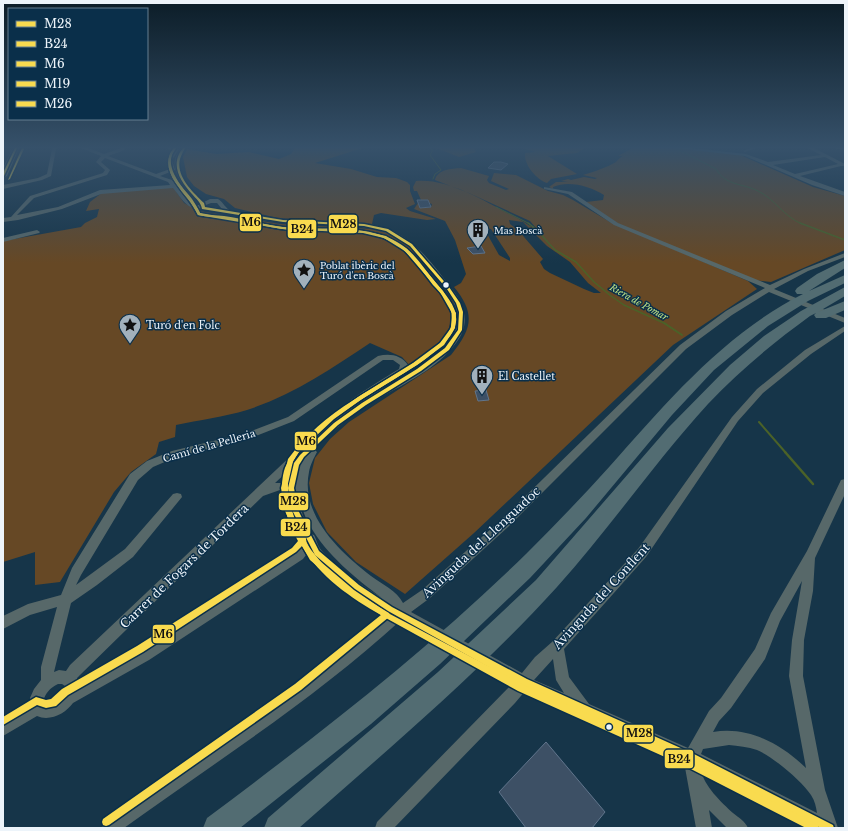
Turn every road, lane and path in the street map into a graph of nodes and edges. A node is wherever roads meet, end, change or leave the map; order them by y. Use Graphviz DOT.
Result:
graph roads {
  1 [pos="13,185"];
  2 [pos="71,185"];
  3 [pos="186,185"];
  4 [pos="817,185"];
  5 [pos="175,186"];
  6 [pos="3,187"];
  7 [pos="546,188"];
  8 [pos="845,194"];
  9 [pos="197,198"];
  10 [pos="210,201"];
  11 [pos="202,205"];
  12 [pos="223,208"];
  13 [pos="18,218"];
  14 [pos="3,220"];
  15 [pos="37,232"];
  16 [pos="3,240"];
  17 [pos="845,255"];
  18 [pos="845,263"];
  19 [pos="845,279"];
  20 [pos="774,289"];
  21 [pos="845,291"];
  22 [pos="843,316"];
  23 [pos="771,319"];
  24 [pos="787,325"];
  25 [pos="845,328"];
  26 [pos="324,434"];
  27 [pos="845,483"];
  28 [pos="292,488"];
  29 [pos="177,497"];
  30 [pos="254,498"];
  31 [pos="302,499"];
  32 [pos="310,518"];
  33 [pos="307,547"];
  34 [pos="811,555"];
  35 [pos="66,599"];
  36 [pos="400,613"];
  37 [pos="3,623"];
  38 [pos="556,647"];
  39 [pos="69,679"];
  40 [pos="524,682"];
  41 [pos="47,683"];
  42 [pos="68,698"];
  43 [pos="38,708"];
  44 [pos="585,710"];
  45 [pos="3,729"];
  46 [pos="699,743"];
  47 [pos="691,757"];
  48 [pos="694,777"];
  49 [pos="818,792"];
  50 [pos="110,828"];
  51 [pos="217,828"];
  52 [pos="278,828"];
  53 [pos="383,828"];
  54 [pos="704,828"];
  55 [pos="740,828"];
  56 [pos="829,828"];
  1 -- 6 [label="street"];
  2 -- 13 [label="street"];
  3 -- 9 [label="street"];
  4 -- 8 [label="street"];
  5 -- 11 [label="street"];
  5 -- 13 [label="street"];
  7 -- 20 [label="street"];
  9 -- 10 [label="street"];
  9 -- 11 [label="street"];
  10 -- 11 [label="street"];
  10 -- 12 [label="street"];
  11 -- 12 [label="street"];
  12 -- 26 [label="street"];
  13 -- 14 [label="street"];
  15 -- 16 [label="street"];
  17 -- 20 [label="street, Avinguda del Llenguadoc"];
  18 -- 23 [label="highway"];
  19 -- 23 [label="highway"];
  20 -- 22 [label="street"];
  20 -- 36 [label="street, Avinguda del Llenguadoc"];
  21 -- 24 [label="highway"];
  22 -- 24 [label="highway"];
  23 -- 51 [label="highway"];
  24 -- 52 [label="highway"];
  25 -- 38 [label="street, Avinguda del Conflent"];
  26 -- 28 [label="street"];
  26 -- 30 [label="street, Carrer de Fogars de Tordera"];
  26 -- 31 [label="street"];
  26 -- 35 [label="street, Camí de la Pelleria"];
  27 -- 34 [label="street"];
  28 -- 30 [label="street"];
  28 -- 31 [label="street"];
  28 -- 33 [label="street"];
  29 -- 35 [label="street"];
  30 -- 39 [label="street, Carrer de Fogars de Tordera"];
  31 -- 32 [label="street"];
  32 -- 33 [label="street"];
  32 -- 36 [label="street"];
  33 -- 36 [label="street"];
  33 -- 42 [label="street"];
  34 -- 46 [label="street"];
  34 -- 49 [label="street"];
  35 -- 37 [label="street"];
  35 -- 41 [label="street, Camí de la Pelleria"];
  36 -- 40 [label="street"];
  36 -- 50 [label="street, Avinguda del Llenguadoc"];
  38 -- 40 [label="street, Avinguda del Conflent"];
  38 -- 44 [label="street"];
  39 -- 41 [label="street"];
  39 -- 42 [label="street"];
  40 -- 44 [label="street"];
  40 -- 53 [label="street, Avinguda del Conflent"];
  41 -- 43 [label="street"];
  42 -- 43 [label="street"];
  43 -- 45 [label="street"];
  44 -- 47 [label="street"];
  46 -- 47 [label="street"];
  46 -- 49 [label="street"];
  47 -- 48 [label="street"];
  47 -- 56 [label="street"];
  48 -- 54 [label="street"];
  48 -- 55 [label="street"];
  49 -- 56 [label="street"];
}
